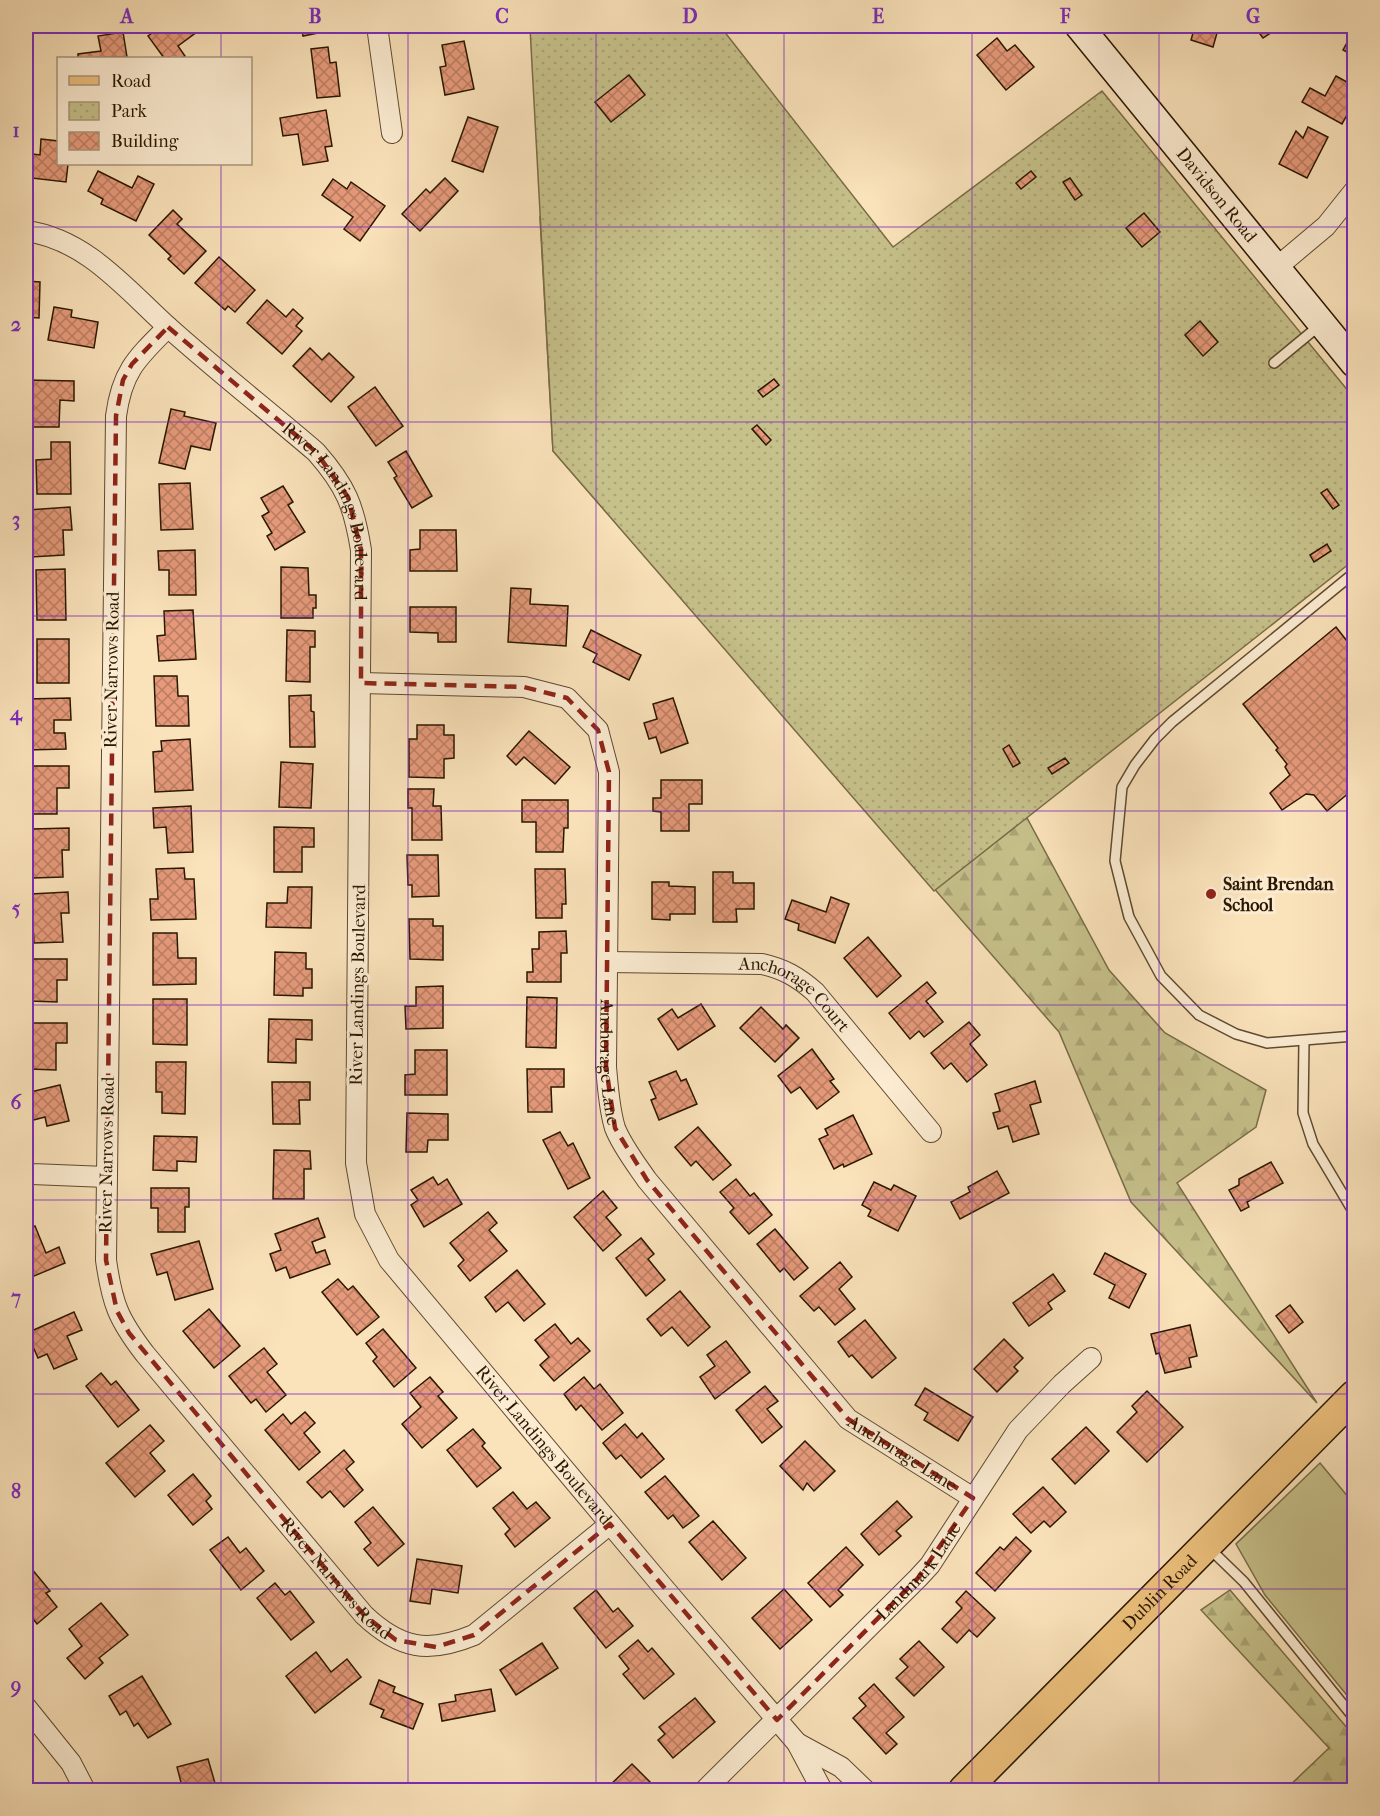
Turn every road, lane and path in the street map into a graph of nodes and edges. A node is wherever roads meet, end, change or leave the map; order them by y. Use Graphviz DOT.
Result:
graph roads {
  1 [pos="377,26"];
  2 [pos="1079,26"];
  3 [pos="392,133"];
  4 [pos="1354,191"];
  5 [pos="26,231"];
  6 [pos="1276,268"];
  7 [pos="1322,324"];
  8 [pos="168,327"];
  9 [pos="1274,363"];
  10 [pos="1354,363"];
  11 [pos="1354,573"];
  12 [pos="361,684"];
  13 [pos="607,962"];
  14 [pos="1354,1036"];
  15 [pos="1304,1041"];
  16 [pos="931,1132"];
  17 [pos="26,1172"];
  18 [pos="106,1177"];
  19 [pos="1354,1213"];
  20 [pos="1091,1358"];
  21 [pos="1354,1396"];
  22 [pos="973,1498"];
  23 [pos="610,1524"];
  24 [pos="1207,1547"];
  25 [pos="26,1707"];
  26 [pos="1354,1718"];
  27 [pos="777,1720"];
  28 [pos="797,1743"];
  29 [pos="86,1791"];
  30 [pos="705,1791"];
  31 [pos="822,1791"];
  32 [pos="865,1791"];
  33 [pos="964,1791"];
  1 -- 3 [label="street"];
  2 -- 6 [label="main road, Davidson Road"];
  4 -- 6 [label="street"];
  5 -- 8 [label="street, River Landings Boulevard"];
  6 -- 7 [label="main road, Davidson Road"];
  7 -- 9 [label="lane"];
  7 -- 10 [label="main road, Davidson Road"];
  8 -- 12 [label="street, River Landings Boulevard"];
  8 -- 18 [label="street, River Narrows Road"];
  11 -- 15 [label="lane"];
  12 -- 13 [label="street, Anchorage Lane"];
  12 -- 23 [label="street, River Landings Boulevard"];
  13 -- 16 [label="street, Anchorage Court"];
  13 -- 22 [label="street, Anchorage Lane"];
  14 -- 15 [label="lane"];
  15 -- 19 [label="lane"];
  17 -- 18 [label="street"];
  18 -- 23 [label="street, River Narrows Road"];
  20 -- 22 [label="street, Landmark Lane"];
  21 -- 24 [label="main road, Dublin Road"];
  22 -- 27 [label="street, Landmark Lane"];
  23 -- 27 [label="street, River Landings Boulevard"];
  24 -- 26 [label="lane"];
  24 -- 33 [label="main road, Dublin Road"];
  25 -- 29 [label="street"];
  27 -- 28 [label="street, River Landings Boulevard"];
  27 -- 30 [label="street, Landmark Lane"];
  28 -- 31 [label="street, River Landings Boulevard"];
  28 -- 32 [label="street, River Landings Boulevard"];
}
